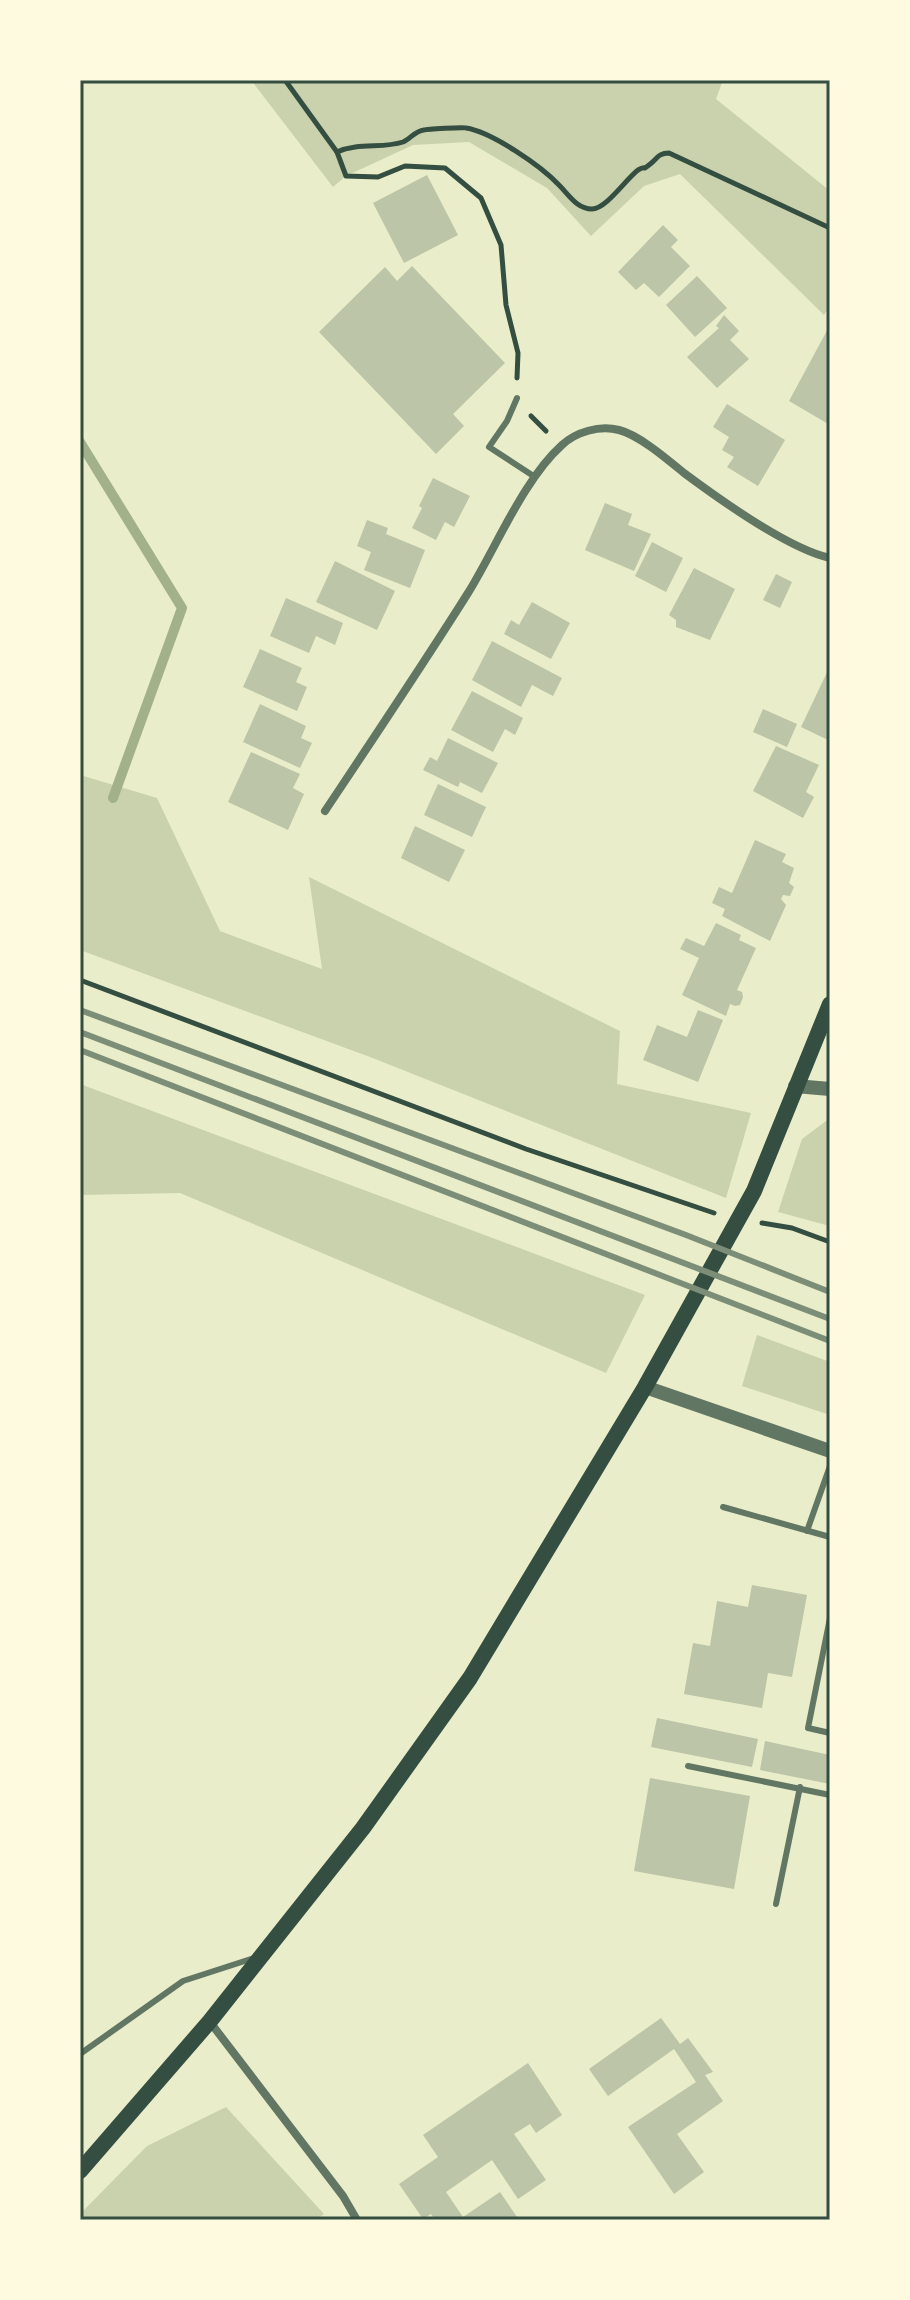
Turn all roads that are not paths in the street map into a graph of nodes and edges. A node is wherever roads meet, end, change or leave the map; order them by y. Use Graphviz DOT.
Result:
graph roads {
  1 [pos="517,398"];
  2 [pos="535,477"];
  3 [pos="830,558"];
  4 [pos="325,811"];
  5 [pos="830,1004"];
  6 [pos="795,1086"];
  7 [pos="830,1089"];
  8 [pos="645,1387"];
  9 [pos="830,1451"];
  10 [pos="830,1466"];
  11 [pos="723,1507"];
  12 [pos="807,1531"];
  13 [pos="830,1537"];
  14 [pos="830,1618"];
  15 [pos="830,1733"];
  16 [pos="688,1766"];
  17 [pos="800,1787"];
  18 [pos="830,1795"];
  19 [pos="776,1904"];
  20 [pos="259,1956"];
  21 [pos="210,2021"];
  22 [pos="80,2054"];
  23 [pos="80,2171"];
  24 [pos="357,2220"];
  1 -- 2 [label="lane"];
  2 -- 3 [label="street"];
  2 -- 4 [label="street"];
  5 -- 6 [label="main road"];
  6 -- 7 [label="street"];
  6 -- 8 [label="main road"];
  8 -- 9 [label="street"];
  8 -- 20 [label="main road"];
  10 -- 12 [label="lane"];
  11 -- 12 [label="lane"];
  12 -- 13 [label="lane"];
  14 -- 15 [label="lane"];
  16 -- 17 [label="lane"];
  17 -- 18 [label="lane"];
  17 -- 19 [label="lane"];
  20 -- 21 [label="main road"];
  20 -- 22 [label="lane"];
  21 -- 23 [label="main road"];
  21 -- 24 [label="street"];
}
